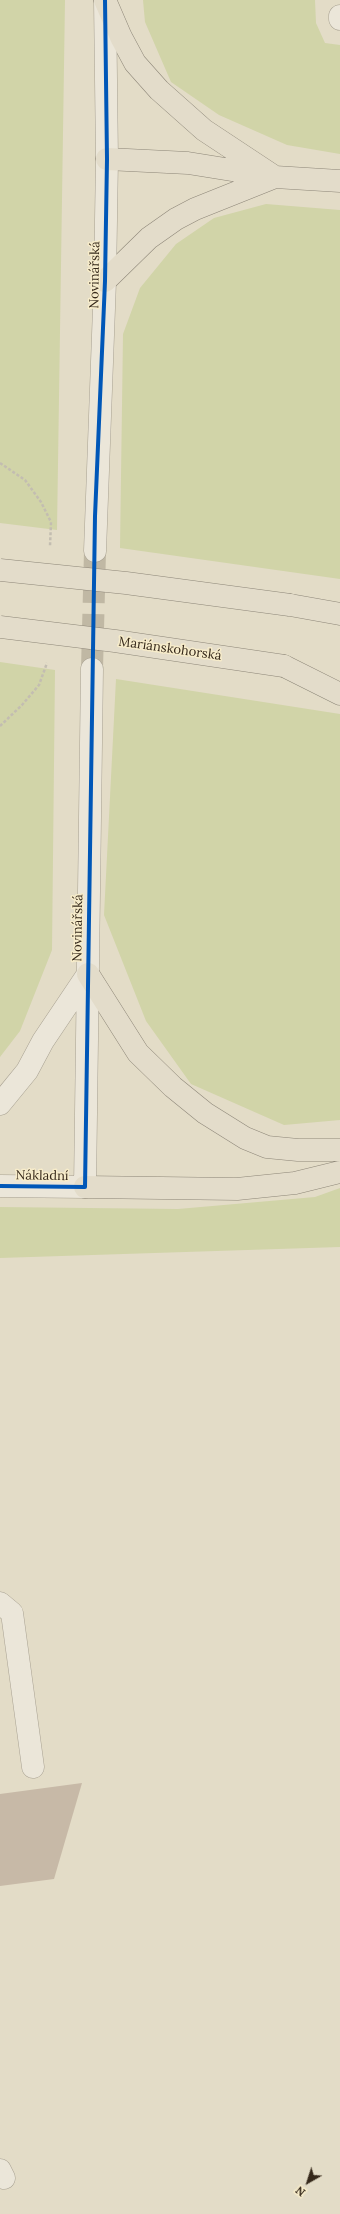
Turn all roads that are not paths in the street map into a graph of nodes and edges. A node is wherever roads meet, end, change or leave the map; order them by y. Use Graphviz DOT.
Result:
graph roads {
  1 [pos="106,0"];
  2 [pos="340,16"];
  3 [pos="340,19"];
  4 [pos="107,159"];
  5 [pos="274,177"];
  6 [pos="340,181"];
  7 [pos="105,281"];
  8 [pos="95,551"];
  9 [pos="0,570"];
  10 [pos="290,605"];
  11 [pos="340,609"];
  12 [pos="340,614"];
  13 [pos="0,627"];
  14 [pos="284,666"];
  15 [pos="92,669"];
  16 [pos="340,676"];
  17 [pos="340,694"];
  18 [pos="88,974"];
  19 [pos="0,1104"];
  20 [pos="340,1150"];
  21 [pos="340,1172"];
  22 [pos="0,1186"];
  23 [pos="85,1187"];
  24 [pos="0,1603"];
  25 [pos="34,1767"];
  1 -- 4 [label="street, Novinářská"];
  1 -- 5 [label="main road"];
  2 -- 3 [label="street"];
  4 -- 5 [label="main road"];
  4 -- 7 [label="street, Novinářská"];
  5 -- 6 [label="main road"];
  5 -- 7 [label="main road"];
  7 -- 8 [label="street, Novinářská"];
  9 -- 10 [label="main road, bridge"];
  10 -- 11 [label="main road"];
  10 -- 12 [label="main road"];
  13 -- 14 [label="main road, Mariánskohorská, bridge"];
  14 -- 16 [label="main road, Mariánskohorská"];
  14 -- 17 [label="main road"];
  15 -- 18 [label="street, Novinářská"];
  18 -- 19 [label="street"];
  18 -- 20 [label="main road"];
  18 -- 23 [label="street, Novinářská"];
  21 -- 23 [label="main road"];
  22 -- 23 [label="street, Nákladní"];
  24 -- 25 [label="street"];
}
